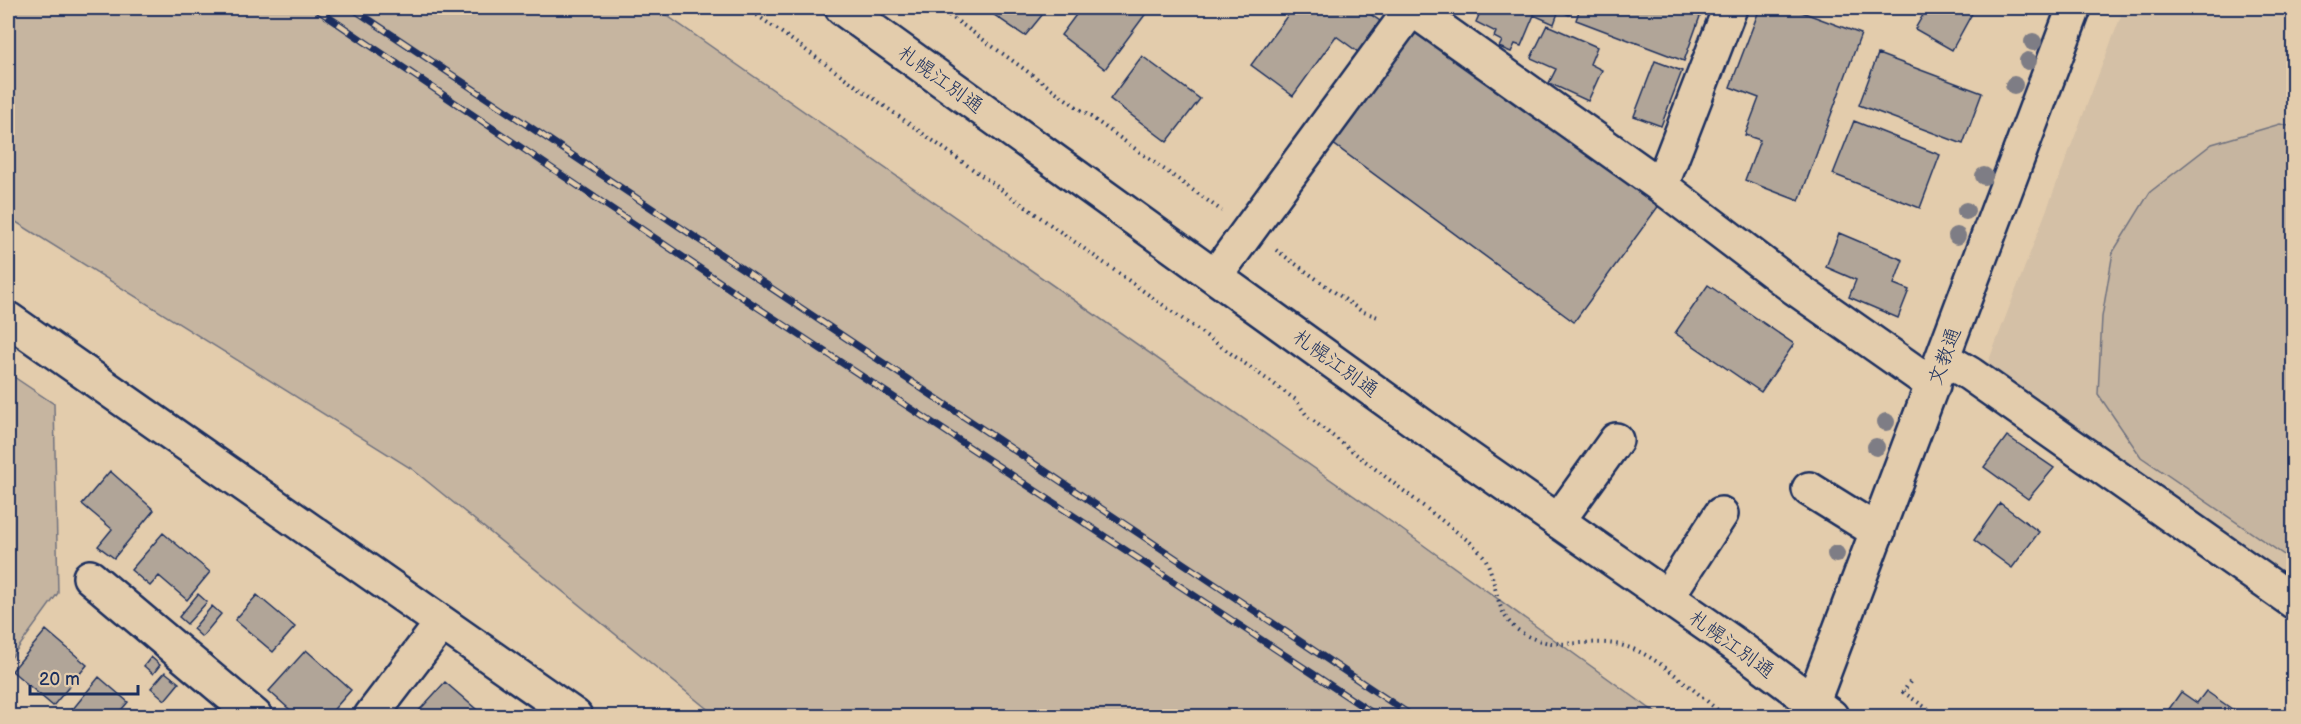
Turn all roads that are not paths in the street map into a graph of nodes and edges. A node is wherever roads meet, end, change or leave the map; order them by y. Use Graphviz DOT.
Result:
graph roads {
  1 [pos="842,8"];
  2 [pos="1412,8"];
  3 [pos="1730,8"];
  4 [pos="2074,8"];
  5 [pos="1661,186"];
  6 [pos="1216,275"];
  7 [pos="8,319"];
  8 [pos="1938,372"];
  9 [pos="1616,440"];
  10 [pos="1809,489"];
  11 [pos="1720,514"];
  12 [pos="1558,521"];
  13 [pos="1878,532"];
  14 [pos="90,577"];
  15 [pos="1666,597"];
  16 [pos="2294,602"];
  17 [pos="442,623"];
  18 [pos="1822,710"];
  19 [pos="255,717"];
  20 [pos="371,717"];
  21 [pos="575,717"];
  1 -- 6 [label="main road, 札幌江別通"];
  2 -- 5 [label="main road"];
  2 -- 6 [label="main road"];
  3 -- 5 [label="main road"];
  4 -- 8 [label="main road, 文教通"];
  5 -- 8 [label="main road"];
  6 -- 12 [label="main road, 札幌江別通"];
  7 -- 17 [label="main road"];
  8 -- 13 [label="main road, 文教通"];
  8 -- 16 [label="main road"];
  9 -- 12 [label="main road"];
  10 -- 13 [label="main road"];
  11 -- 15 [label="main road"];
  12 -- 15 [label="main road, 札幌江別通"];
  13 -- 18 [label="main road, 文教通"];
  14 -- 19 [label="main road"];
  15 -- 18 [label="main road, 札幌江別通"];
  17 -- 20 [label="main road"];
  17 -- 21 [label="main road"];
}
